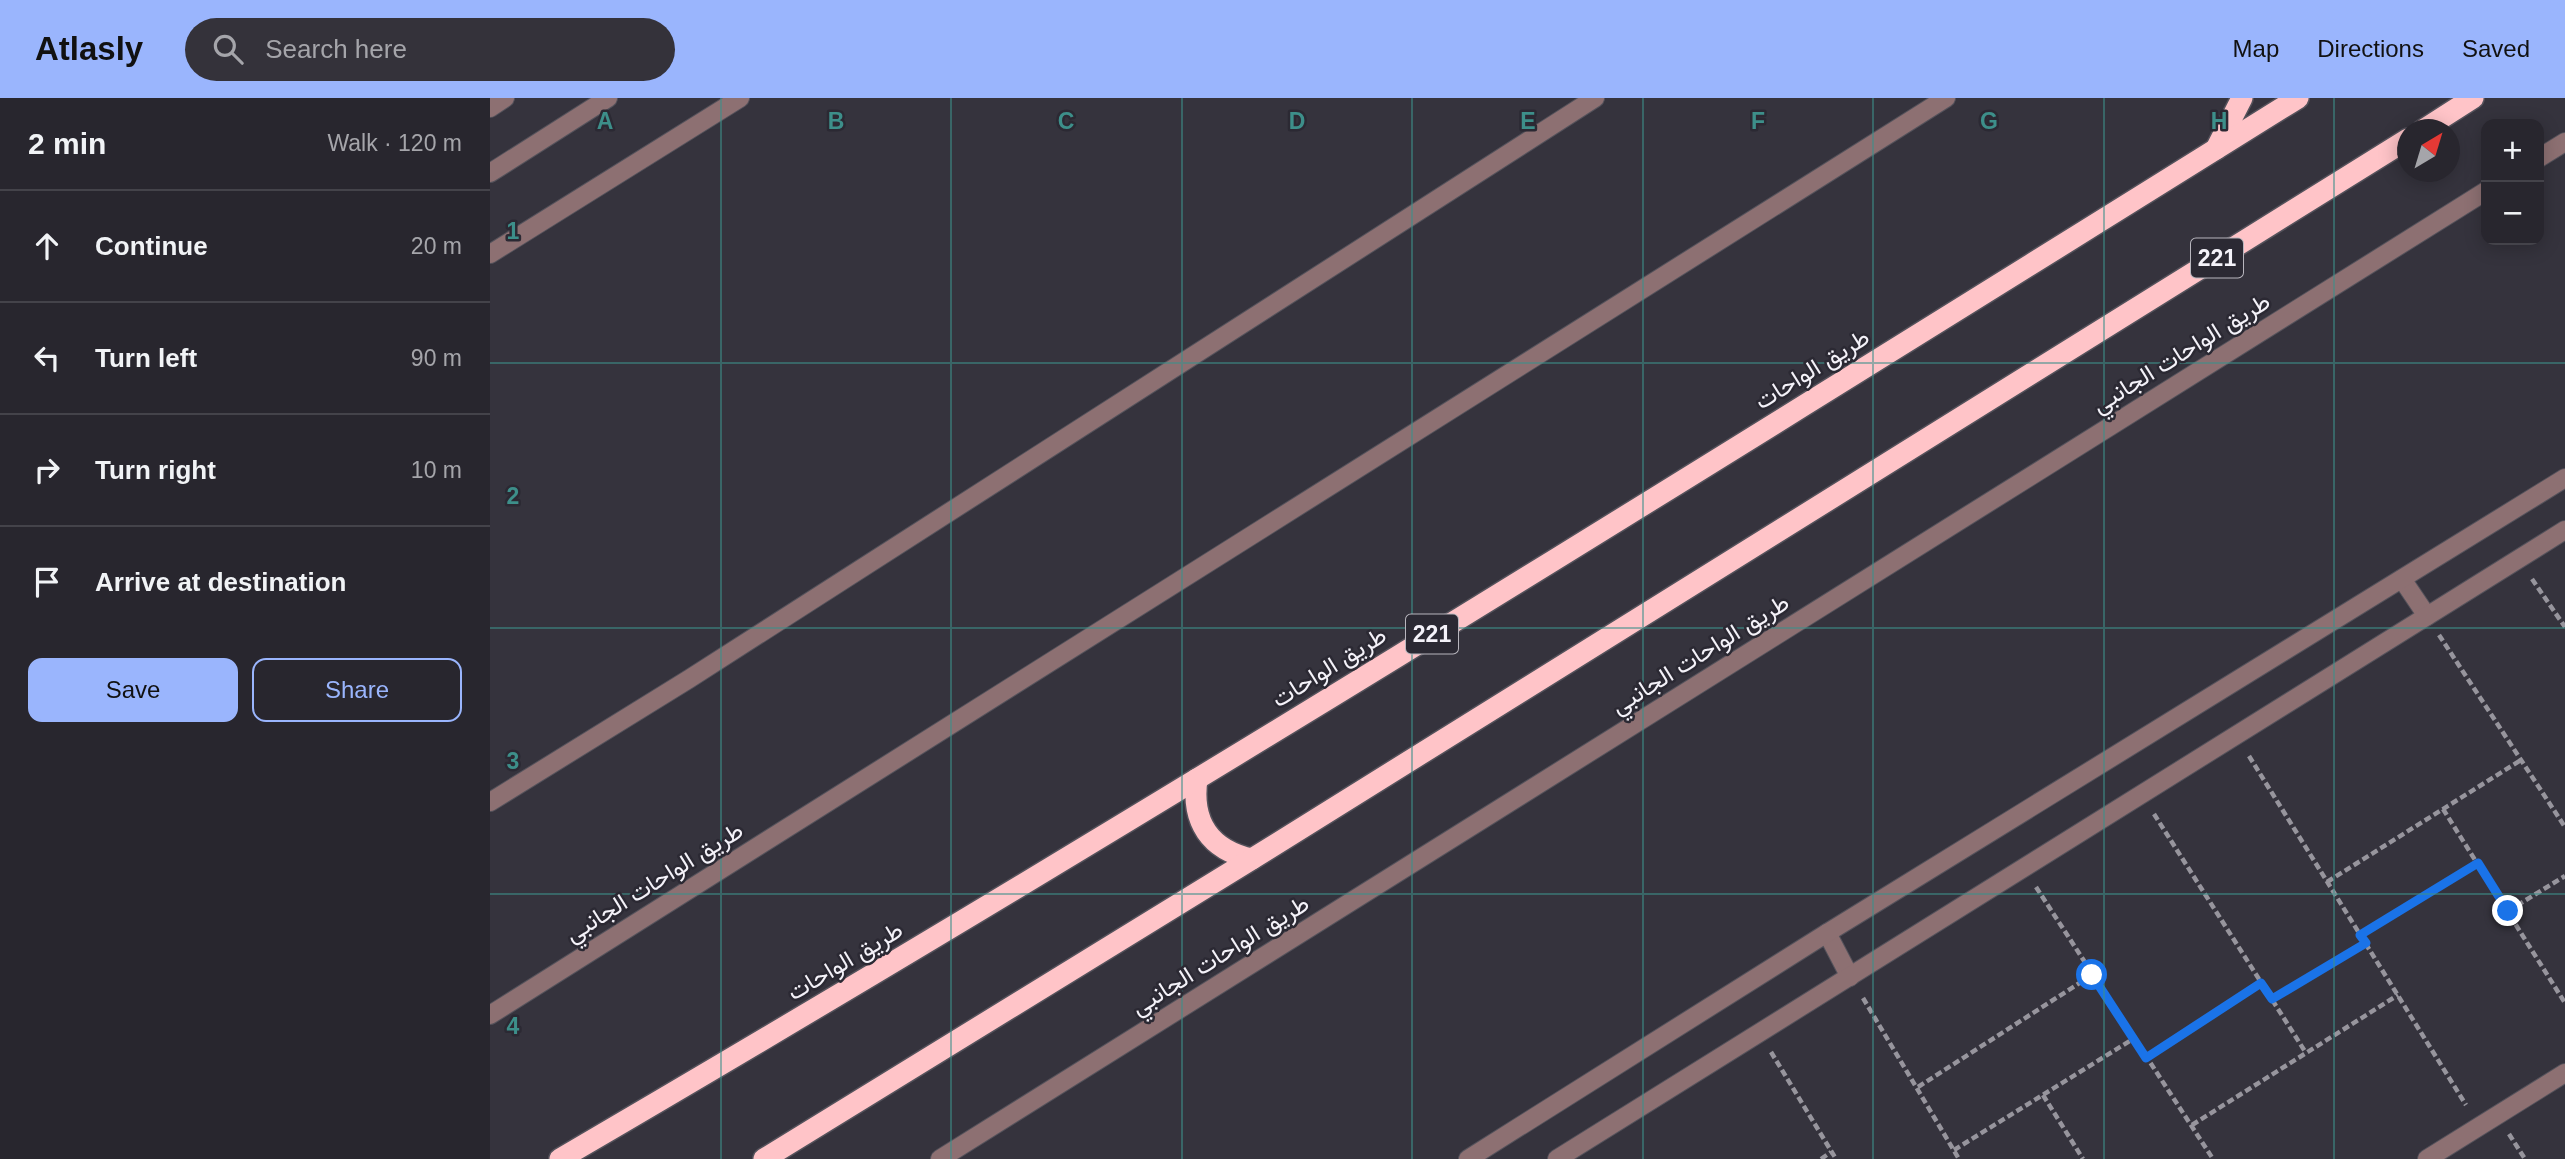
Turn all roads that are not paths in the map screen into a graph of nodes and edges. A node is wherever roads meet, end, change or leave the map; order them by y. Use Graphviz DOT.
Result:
graph roads {
  1 [pos="505,98"];
  2 [pos="608,98"];
  3 [pos="740,98"];
  4 [pos="1595,98"];
  5 [pos="1947,98"];
  6 [pos="2242,98"];
  7 [pos="2298,98"];
  8 [pos="2473,98"];
  9 [pos="490,108"];
  10 [pos="2440,119"];
  11 [pos="2565,142"];
  12 [pos="2397,145"];
  13 [pos="2216,149"];
  14 [pos="2544,155"];
  15 [pos="490,173"];
  16 [pos="2481,194"];
  17 [pos="490,254"];
  18 [pos="2565,478"];
  19 [pos="2565,530"];
  20 [pos="2402,579"];
  21 [pos="2427,616"];
  22 [pos="1197,779"];
  23 [pos="490,802"];
  24 [pos="1252,859"];
  25 [pos="1827,933"];
  26 [pos="1850,977"];
  27 [pos="490,1015"];
  28 [pos="2565,1073"];
  29 [pos="560,1159"];
  30 [pos="764,1159"];
  31 [pos="940,1159"];
  32 [pos="1468,1159"];
  33 [pos="1557,1159"];
  34 [pos="2427,1159"];
  1 -- 9 [label="street"];
  2 -- 15 [label="street"];
  3 -- 17 [label="street"];
  4 -- 23 [label="street"];
  5 -- 27 [label="street, طريق الواحات الجانبي"];
  6 -- 13 [label="highway"];
  7 -- 13 [label="highway, طريق الواحات / 221"];
  8 -- 10 [label="highway"];
  11 -- 14 [label="street"];
  12 -- 24 [label="highway, 221"];
  13 -- 22 [label="highway, طريق الواحات / 221"];
  16 -- 31 [label="street, طريق الواحات الجانبي"];
  18 -- 20 [label="street"];
  19 -- 21 [label="street"];
  20 -- 21 [label="street"];
  20 -- 25 [label="street"];
  21 -- 26 [label="street"];
  22 -- 24 [label="highway"];
  22 -- 29 [label="highway, طريق الواحات / 221"];
  24 -- 30 [label="highway, 221"];
  25 -- 26 [label="street"];
  25 -- 32 [label="street"];
  26 -- 33 [label="street"];
  28 -- 34 [label="street"];
}
